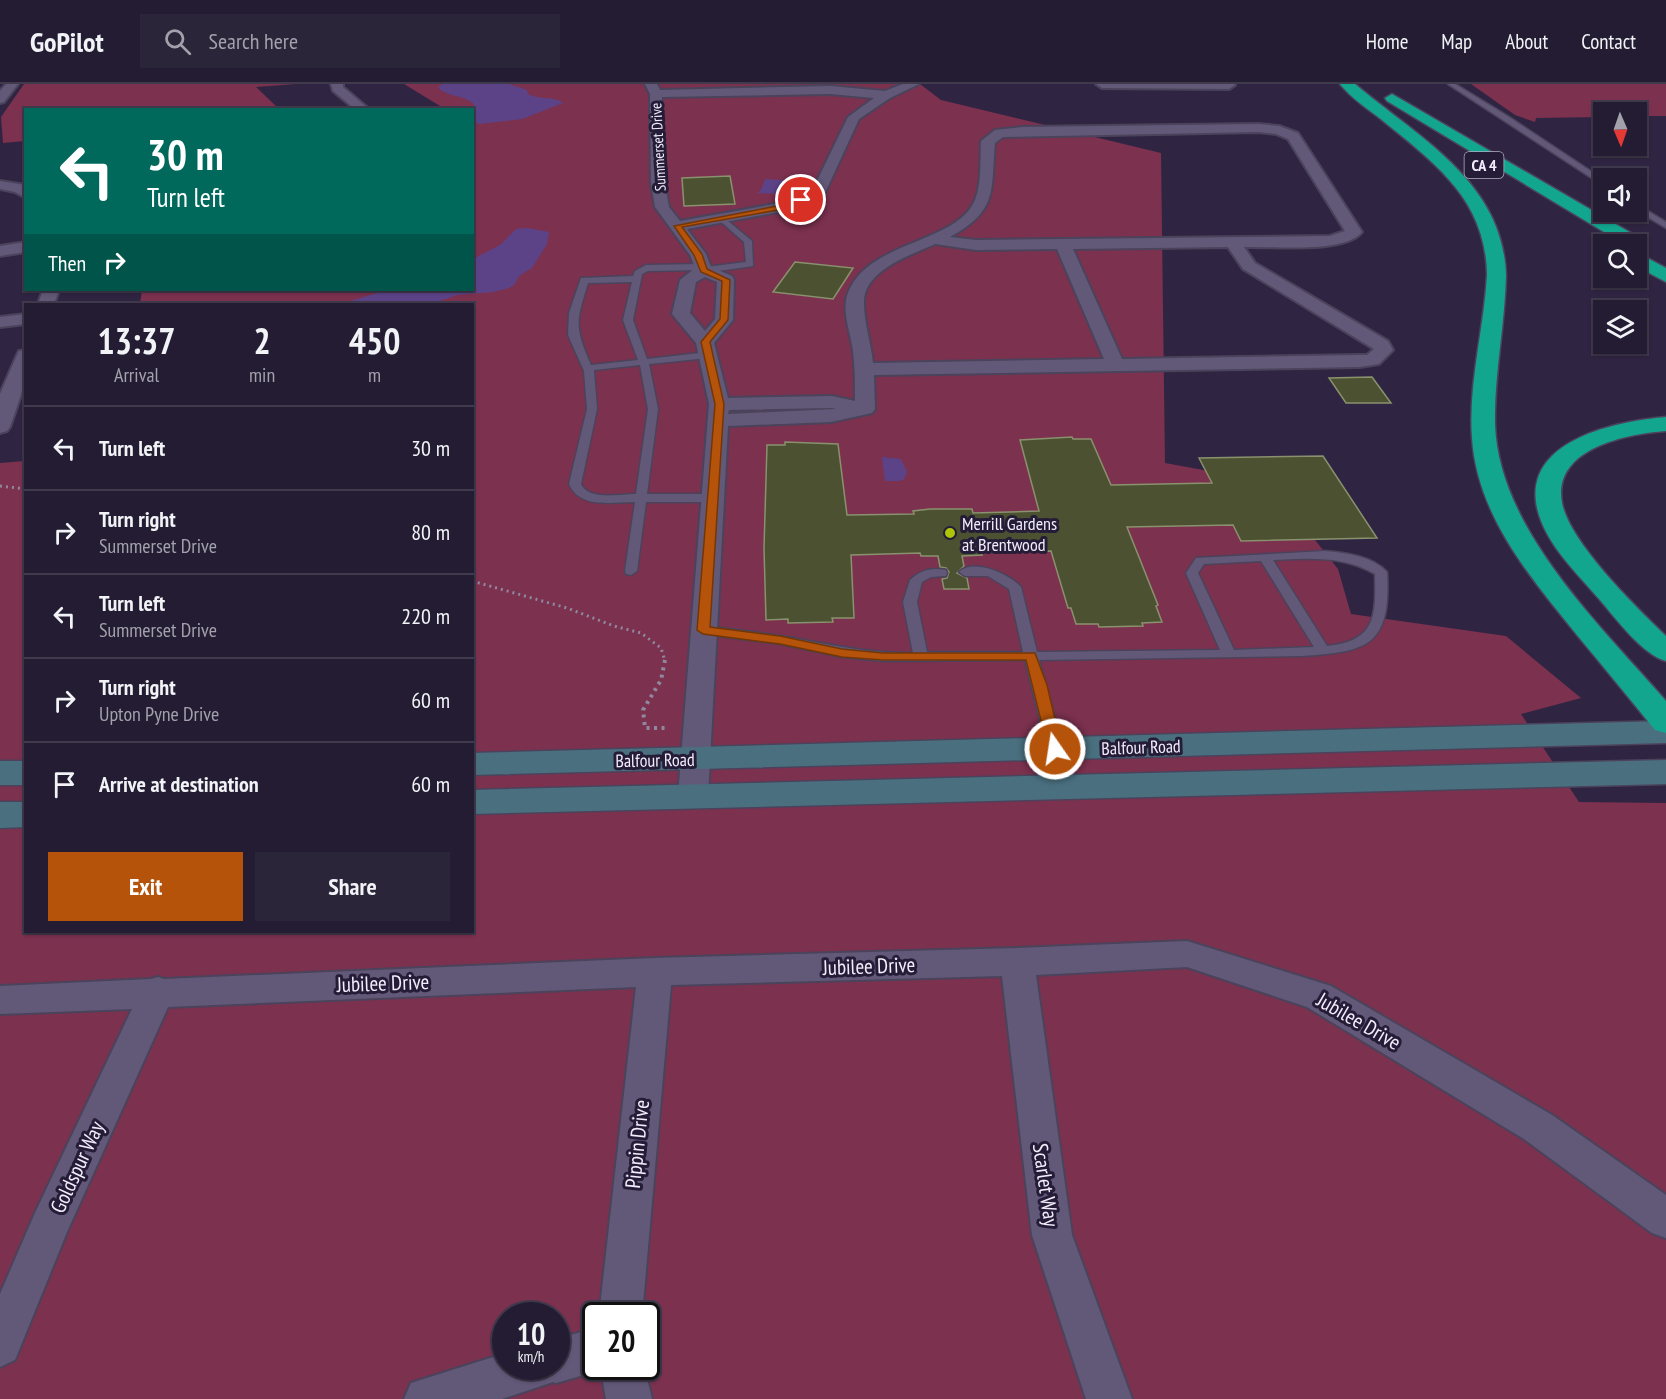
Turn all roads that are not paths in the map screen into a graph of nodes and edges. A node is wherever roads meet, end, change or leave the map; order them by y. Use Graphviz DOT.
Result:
graph roads {
  1 [pos="12,84"];
  2 [pos="337,84"];
  3 [pos="913,84"];
  4 [pos="1102,84"];
  5 [pos="1228,84"];
  6 [pos="1347,84"];
  7 [pos="1355,84"];
  8 [pos="1451,84"];
  9 [pos="654,89"];
  10 [pos="1379,89"];
  11 [pos="886,95"];
  12 [pos="0,99"];
  13 [pos="362,108"];
  14 [pos="1593,177"];
  15 [pos="0,184"];
  16 [pos="24,192"];
  17 [pos="1647,213"];
  18 [pos="722,218"];
  19 [pos="677,226"];
  20 [pos="1666,226"];
  21 [pos="1599,234"];
  22 [pos="1618,234"];
  23 [pos="933,239"];
  24 [pos="1233,243"];
  25 [pos="1062,245"];
  26 [pos="24,247"];
  27 [pos="0,251"];
  28 [pos="1647,251"];
  29 [pos="1666,262"];
  30 [pos="1647,265"];
  31 [pos="703,268"];
  32 [pos="1666,276"];
  33 [pos="637,279"];
  34 [pos="24,319"];
  35 [pos="0,322"];
  36 [pos="707,349"];
  37 [pos="24,359"];
  38 [pos="643,363"];
  39 [pos="1116,366"];
  40 [pos="587,368"];
  41 [pos="865,369"];
  42 [pos="3,401"];
  43 [pos="719,412"];
  44 [pos="1666,424"];
  45 [pos="0,427"];
  46 [pos="642,498"];
  47 [pos="713,498"];
  48 [pos="1265,556"];
  49 [pos="631,571"];
  50 [pos="965,572"];
  51 [pos="941,573"];
  52 [pos="703,630"];
  53 [pos="1323,650"];
  54 [pos="1666,652"];
  55 [pos="1229,654"];
  56 [pos="921,656"];
  57 [pos="1031,656"];
  58 [pos="1666,722"];
  59 [pos="1666,732"];
  60 [pos="696,744"];
  61 [pos="1055,749"];
  62 [pos="474,764"];
  63 [pos="1666,772"];
  64 [pos="0,773"];
  65 [pos="24,773"];
  66 [pos="693,796"];
  67 [pos="474,802"];
  68 [pos="24,814"];
  69 [pos="0,815"];
  70 [pos="1017,962"];
  71 [pos="655,972"];
  72 [pos="158,991"];
  73 [pos="0,999"];
  74 [pos="1666,1219"];
  75 [pos="621,1302"];
  76 [pos="0,1345"];
  77 [pos="492,1380"];
  78 [pos="625,1380"];
  79 [pos="427,1399"];
  80 [pos="629,1399"];
  81 [pos="1109,1399"];
  1 -- 12 [label="street"];
  2 -- 13 [label="street"];
  3 -- 11 [label="street"];
  4 -- 5 [label="street"];
  6 -- 58 [label="highway"];
  7 -- 21 [label="highway, CA 4"];
  8 -- 14 [label="lane"];
  9 -- 11 [label="street"];
  9 -- 19 [label="street, Summerset Drive"];
  10 -- 22 [label="highway, CA 4"];
  11 -- 18 [label="street"];
  15 -- 16 [label="street"];
  17 -- 20 [label="lane"];
  18 -- 19 [label="street"];
  18 -- 31 [label="lane"];
  19 -- 31 [label="street, Summerset Drive"];
  23 -- 24 [label="street"];
  23 -- 25 [label="street"];
  23 -- 41 [label="street"];
  24 -- 25 [label="street"];
  24 -- 39 [label="street"];
  25 -- 39 [label="street"];
  26 -- 27 [label="street"];
  28 -- 29 [label="highway, CA 4"];
  30 -- 32 [label="highway"];
  31 -- 33 [label="lane"];
  31 -- 36 [label="street"];
  31 -- 36 [label="street, Summerset Drive"];
  33 -- 38 [label="lane"];
  33 -- 40 [label="lane"];
  34 -- 35 [label="street"];
  36 -- 38 [label="lane"];
  36 -- 43 [label="street"];
  37 -- 42 [label="street"];
  38 -- 40 [label="lane"];
  38 -- 46 [label="lane"];
  39 -- 41 [label="street"];
  40 -- 46 [label="lane"];
  41 -- 43 [label="street"];
  42 -- 45 [label="street"];
  43 -- 47 [label="street"];
  44 -- 54 [label="highway"];
  46 -- 47 [label="lane"];
  46 -- 49 [label="lane"];
  47 -- 52 [label="street"];
  48 -- 53 [label="lane"];
  48 -- 53 [label="lane"];
  48 -- 55 [label="lane"];
  50 -- 57 [label="lane"];
  51 -- 56 [label="lane"];
  52 -- 56 [label="lane"];
  52 -- 60 [label="street"];
  53 -- 55 [label="lane"];
  55 -- 57 [label="lane"];
  56 -- 57 [label="lane"];
  57 -- 61 [label="lane"];
  59 -- 61 [label="main road, Balfour Road"];
  60 -- 61 [label="main road, Balfour Road"];
  60 -- 62 [label="main road, Balfour Road"];
  60 -- 66 [label="street"];
  63 -- 66 [label="main road, Balfour Road"];
  64 -- 65 [label="main road"];
  66 -- 67 [label="main road, Balfour Road"];
  68 -- 69 [label="main road"];
  70 -- 71 [label="street, Jubilee Drive"];
  70 -- 74 [label="street, Jubilee Drive"];
  70 -- 81 [label="street, Scarlet Way"];
  71 -- 72 [label="street, Jubilee Drive"];
  71 -- 75 [label="street, Pippin Drive"];
  72 -- 73 [label="street, Jubilee Drive"];
  72 -- 76 [label="street, Goldspur Way"];
  77 -- 79 [label="street"];
  78 -- 80 [label="street"];
}
